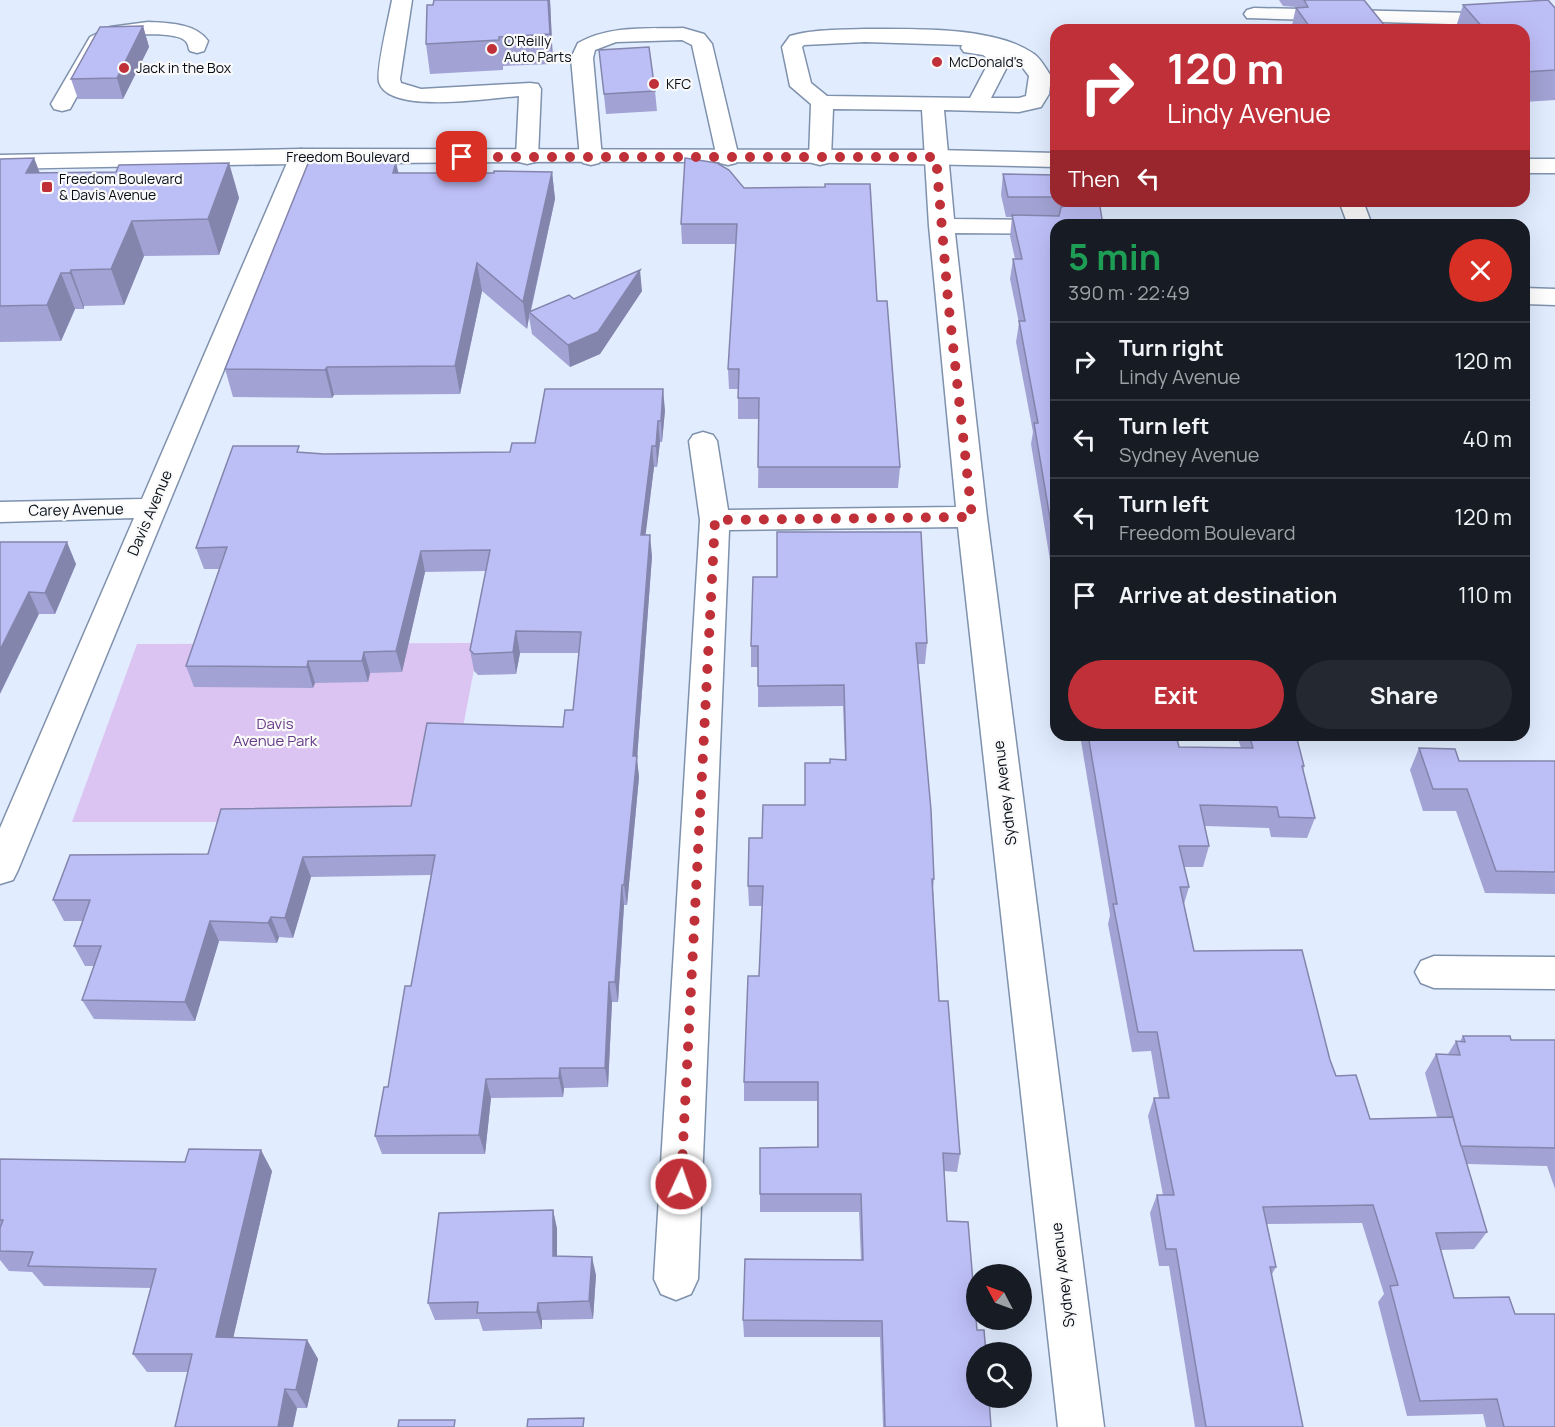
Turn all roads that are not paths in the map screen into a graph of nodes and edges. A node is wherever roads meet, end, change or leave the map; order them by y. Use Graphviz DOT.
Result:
graph roads {
  1 [pos="402,0"];
  2 [pos="1254,15"];
  3 [pos="1555,21"];
  4 [pos="792,46"];
  5 [pos="197,47"];
  6 [pos="991,51"];
  7 [pos="1012,90"];
  8 [pos="822,102"];
  9 [pos="62,104"];
  10 [pos="933,104"];
  11 [pos="977,104"];
  12 [pos="301,156"];
  13 [pos="527,157"];
  14 [pos="936,157"];
  15 [pos="591,158"];
  16 [pos="728,158"];
  17 [pos="820,158"];
  18 [pos="1050,160"];
  19 [pos="0,162"];
  20 [pos="1530,166"];
  21 [pos="1555,166"];
  22 [pos="941,226"];
  23 [pos="1050,227"];
  24 [pos="1530,296"];
  25 [pos="1555,297"];
  26 [pos="703,441"];
  27 [pos="152,508"];
  28 [pos="0,512"];
  29 [pos="972,517"];
  30 [pos="715,520"];
  31 [pos="0,870"];
  32 [pos="1434,972"];
  33 [pos="1555,973"];
  34 [pos="676,1279"];
  35 [pos="1081,1427"];
  1 -- 13 [label="street"];
  2 -- 3 [label="street"];
  4 -- 6 [label="street"];
  4 -- 7 [label="street"];
  4 -- 8 [label="street"];
  5 -- 9 [label="street"];
  6 -- 7 [label="street"];
  6 -- 11 [label="street"];
  7 -- 11 [label="street"];
  8 -- 10 [label="street"];
  8 -- 17 [label="street"];
  10 -- 11 [label="street"];
  10 -- 14 [label="street, Sydney Avenue"];
  12 -- 13 [label="street, Freedom Boulevard"];
  12 -- 19 [label="street, Freedom Boulevard"];
  12 -- 27 [label="street, Davis Avenue"];
  13 -- 15 [label="street, Freedom Boulevard"];
  14 -- 17 [label="street, Freedom Boulevard"];
  14 -- 18 [label="street, Freedom Boulevard"];
  14 -- 22 [label="street, Sydney Avenue"];
  15 -- 16 [label="street, Freedom Boulevard"];
  15 -- 16 [label="street"];
  16 -- 17 [label="street, Freedom Boulevard"];
  20 -- 21 [label="street"];
  22 -- 23 [label="street"];
  22 -- 29 [label="street, Sydney Avenue"];
  24 -- 25 [label="street"];
  26 -- 30 [label="street"];
  27 -- 28 [label="street, Carey Avenue"];
  27 -- 31 [label="street, Davis Avenue"];
  29 -- 30 [label="street"];
  29 -- 35 [label="street, Sydney Avenue"];
  30 -- 34 [label="street"];
  32 -- 33 [label="street"];
}
